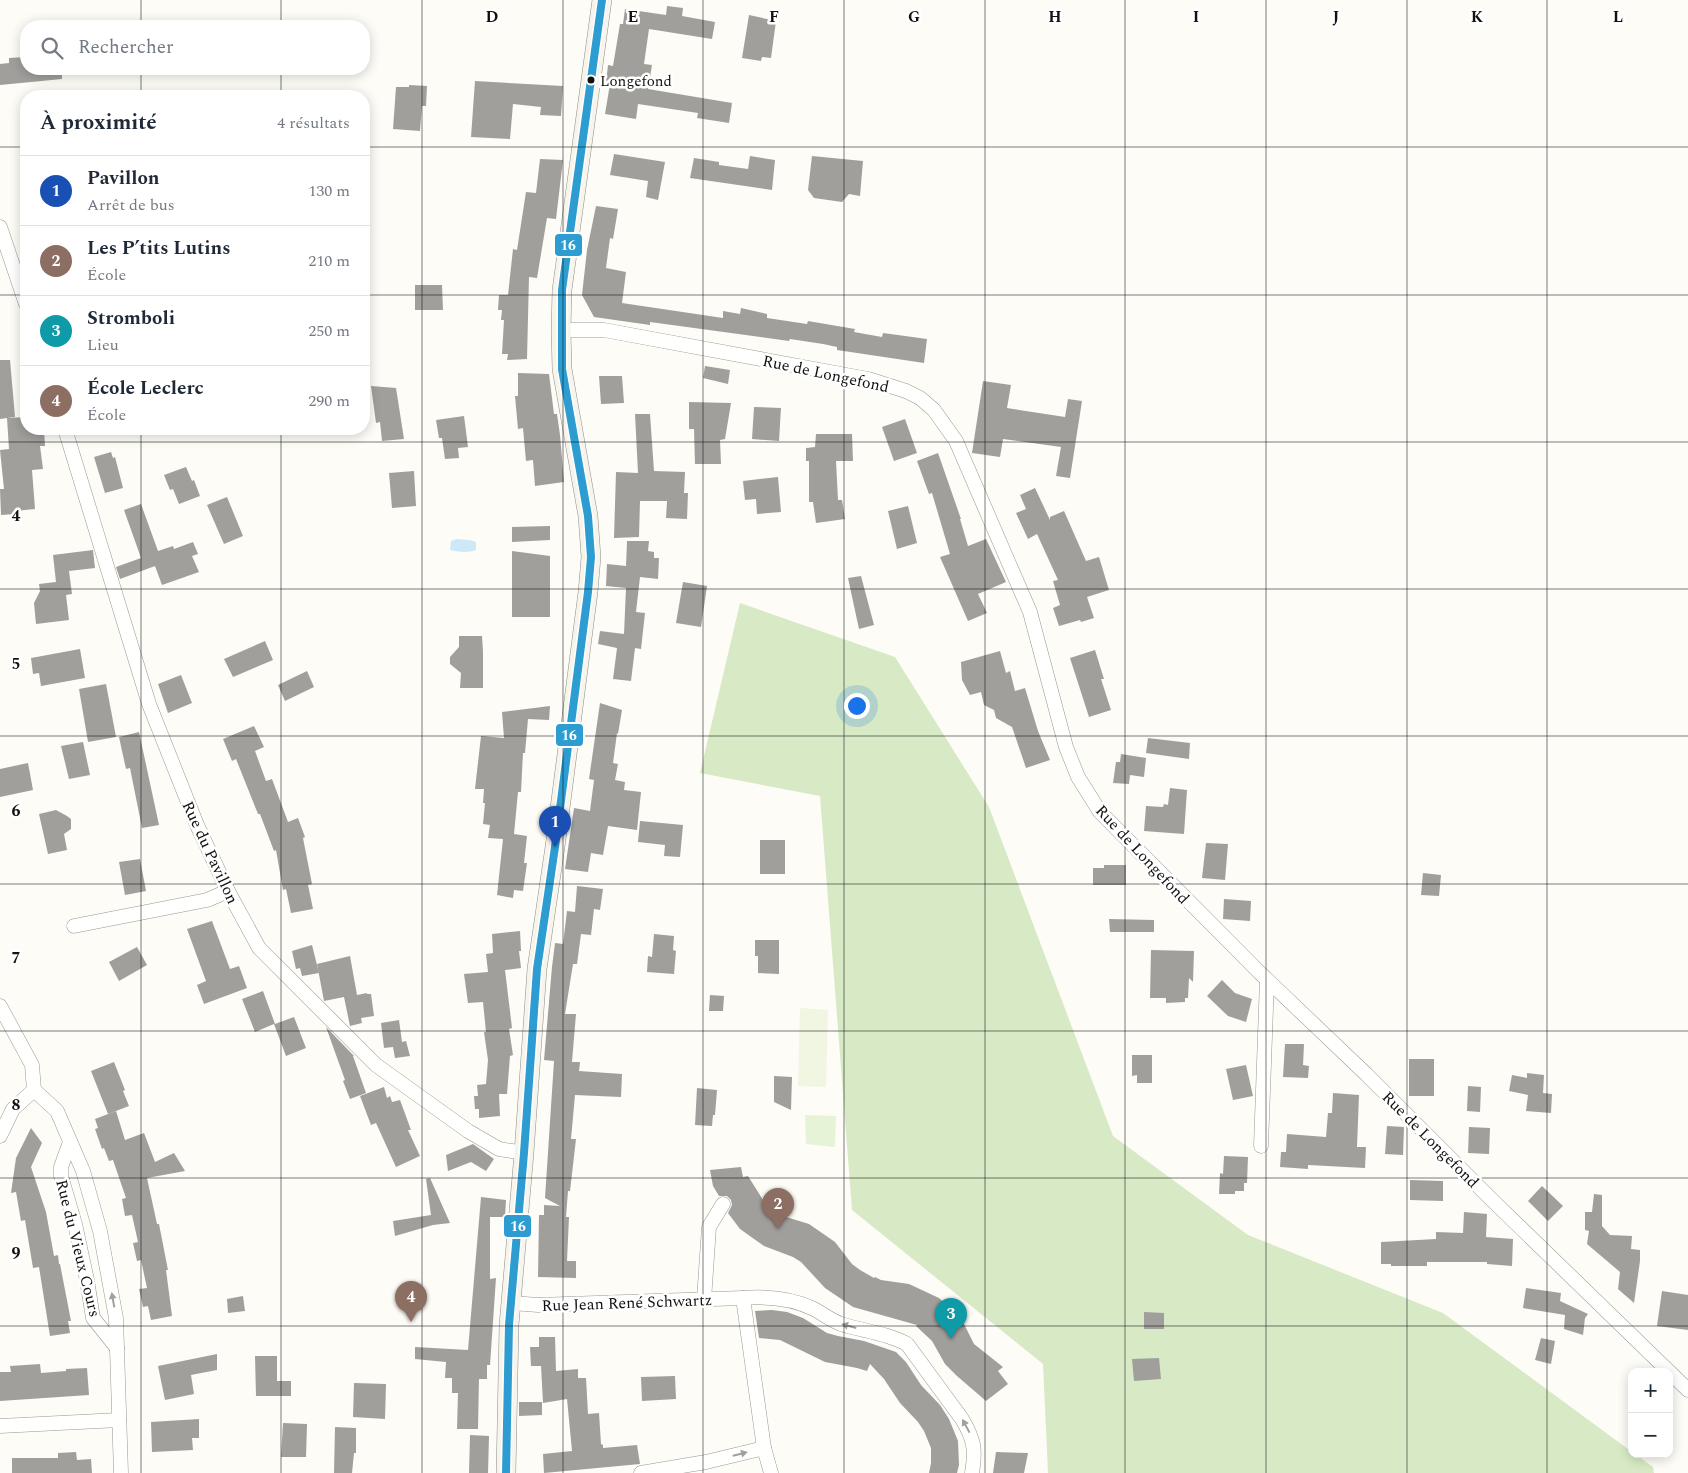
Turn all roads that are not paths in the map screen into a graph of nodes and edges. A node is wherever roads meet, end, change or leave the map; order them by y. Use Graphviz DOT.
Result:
graph roads {
  1 [pos="602,0"];
  2 [pos="0,227"];
  3 [pos="20,286"];
  4 [pos="561,330"];
  5 [pos="67,435"];
  6 [pos="228,891"];
  7 [pos="74,926"];
  8 [pos="1267,980"];
  9 [pos="0,1006"];
  10 [pos="34,1090"];
  11 [pos="0,1136"];
  12 [pos="70,1142"];
  13 [pos="1261,1146"];
  14 [pos="524,1154"];
  15 [pos="723,1204"];
  16 [pos="743,1298"];
  17 [pos="704,1300"];
  18 [pos="512,1304"];
  19 [pos="117,1348"];
  20 [pos="1688,1390"];
  21 [pos="118,1420"];
  22 [pos="0,1426"];
  23 [pos="764,1448"];
  24 [pos="705,1468"];
  25 [pos="121,1473"];
  26 [pos="506,1473"];
  27 [pos="641,1473"];
  28 [pos="771,1473"];
  29 [pos="972,1473"];
  1 -- 4 [label="main road"];
  2 -- 3 [label="street"];
  4 -- 8 [label="street, Rue de Longefond"];
  4 -- 14 [label="main road"];
  5 -- 6 [label="street, Rue du Pavillon"];
  6 -- 7 [label="street"];
  6 -- 14 [label="street, Rue du Pavillon"];
  8 -- 13 [label="street"];
  8 -- 20 [label="street, Rue de Longefond"];
  9 -- 10 [label="street"];
  10 -- 11 [label="street"];
  10 -- 12 [label="street, Rue du Vieux Cours"];
  19 -- 12 [label="street, Rue du Vieux Cours, one-way"];
  12 -- 19 [label="street, Rue du Vieux Cours"];
  14 -- 18 [label="main road"];
  15 -- 17 [label="street"];
  16 -- 17 [label="street, Rue Jean René Schwartz"];
  16 -- 23 [label="street"];
  29 -- 16 [label="street, Rue Jean René Schwartz, one-way"];
  17 -- 18 [label="street, Rue Jean René Schwartz"];
  18 -- 26 [label="main road"];
  19 -- 21 [label="street, Rue du Vieux Cours"];
  21 -- 22 [label="street"];
  21 -- 25 [label="street, Rue du Vieux Cours"];
  24 -- 23 [label="street, one-way"];
  23 -- 28 [label="street"];
  24 -- 27 [label="street"];
}
